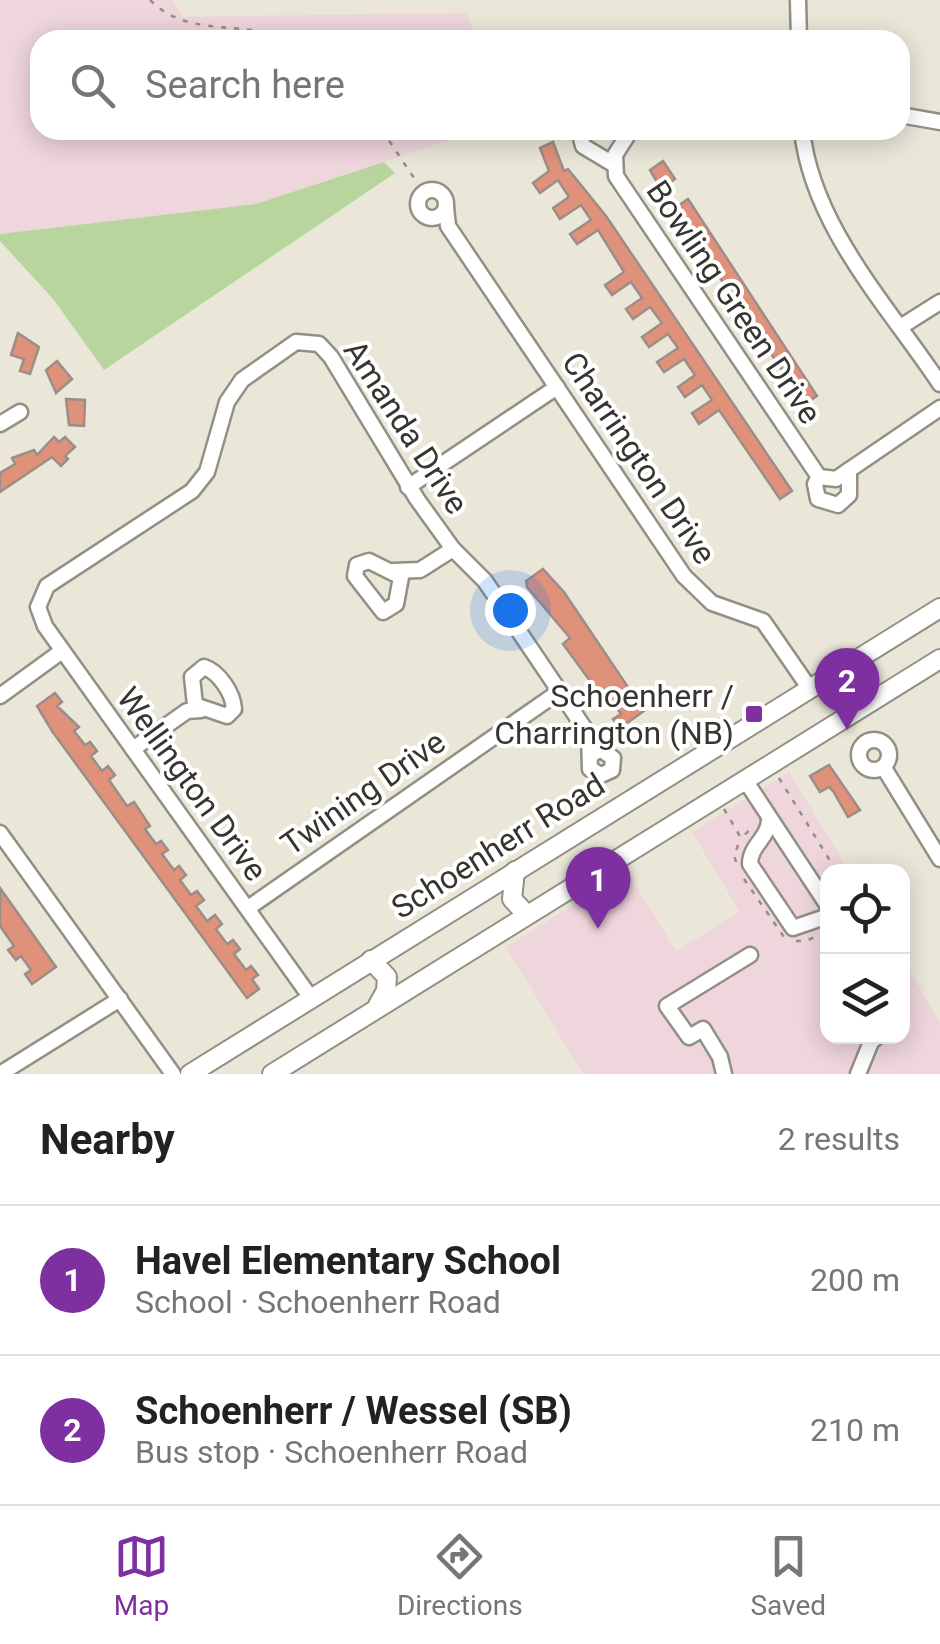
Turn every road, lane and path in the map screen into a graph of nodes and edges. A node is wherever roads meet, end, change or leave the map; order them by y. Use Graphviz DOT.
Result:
graph roads {
  1 [pos="150,0"];
  2 [pos="798,0"];
  3 [pos="267,30"];
  4 [pos="799,30"];
  5 [pos="910,117"];
  6 [pos="940,122"];
  7 [pos="389,140"];
  8 [pos="579,140"];
  9 [pos="622,140"];
  10 [pos="803,140"];
  11 [pos="613,164"];
  12 [pos="418,184"];
  13 [pos="446,207"];
  14 [pos="432,218"];
  15 [pos="448,226"];
  16 [pos="940,302"];
  17 [pos="902,326"];
  18 [pos="940,384"];
  19 [pos="556,386"];
  20 [pos="940,408"];
  21 [pos="20,412"];
  22 [pos="0,424"];
  23 [pos="849,470"];
  24 [pos="823,479"];
  25 [pos="408,486"];
  26 [pos="452,549"];
  27 [pos="392,571"];
  28 [pos="410,572"];
  29 [pos="402,589"];
  30 [pos="39,598"];
  31 [pos="940,608"];
  32 [pos="62,651"];
  33 [pos="940,660"];
  34 [pos="810,689"];
  35 [pos="560,691"];
  36 [pos="0,696"];
  37 [pos="194,710"];
  38 [pos="133,749"];
  39 [pos="597,753"];
  40 [pos="884,768"];
  41 [pos="779,776"];
  42 [pos="745,780"];
  43 [pos="721,804"];
  44 [pos="768,818"];
  45 [pos="0,832"];
  46 [pos="940,858"];
  47 [pos="832,864"];
  48 [pos="515,871"];
  49 [pos="820,893"];
  50 [pos="248,908"];
  51 [pos="527,915"];
  52 [pos="820,919"];
  53 [pos="750,955"];
  54 [pos="371,960"];
  55 [pos="120,998"];
  56 [pos="311,998"];
  57 [pos="375,1010"];
  58 [pos="870,1044"];
  59 [pos="0,1074"];
  60 [pos="173,1074"];
  61 [pos="190,1074"];
  62 [pos="272,1074"];
  63 [pos="724,1074"];
  64 [pos="858,1074"];
  1 -- 3 [label="path"];
  2 -- 4 [label="street"];
  5 -- 6 [label="street"];
  7 -- 12 [label="path"];
  8 -- 11 [label="street"];
  9 -- 11 [label="street, Bowling Green Drive"];
  10 -- 17 [label="street"];
  11 -- 24 [label="street, Bowling Green Drive"];
  13 -- 14 [label="street"];
  13 -- 14 [label="street"];
  13 -- 15 [label="street, Charrington Drive"];
  14 -- 15 [label="street, Charrington Drive"];
  15 -- 19 [label="street, Charrington Drive"];
  16 -- 17 [label="street"];
  17 -- 18 [label="street"];
  19 -- 25 [label="street"];
  19 -- 34 [label="street, Charrington Drive"];
  20 -- 23 [label="street"];
  21 -- 22 [label="street"];
  23 -- 24 [label="street"];
  23 -- 24 [label="street, Bowling Green Drive"];
  25 -- 26 [label="street, Amanda Drive"];
  25 -- 30 [label="street, Amanda Drive"];
  26 -- 28 [label="street"];
  26 -- 35 [label="street, Amanda Drive"];
  27 -- 28 [label="street"];
  27 -- 29 [label="street"];
  27 -- 29 [label="street"];
  28 -- 29 [label="street"];
  30 -- 32 [label="street, Wellington Drive"];
  31 -- 34 [label="main road, Schoenherr Road"];
  32 -- 36 [label="street"];
  32 -- 38 [label="street, Wellington Drive"];
  33 -- 42 [label="main road"];
  34 -- 48 [label="main road, Schoenherr Road"];
  35 -- 39 [label="street, Amanda Drive"];
  35 -- 50 [label="street, Twining Drive"];
  37 -- 37 [label="street"];
  37 -- 38 [label="street"];
  38 -- 50 [label="street, Wellington Drive"];
  40 -- 46 [label="street"];
  41 -- 47 [label="path"];
  42 -- 44 [label="street"];
  42 -- 51 [label="main road"];
  43 -- 44 [label="path"];
  44 -- 49 [label="street"];
  44 -- 52 [label="street"];
  45 -- 55 [label="street"];
  48 -- 51 [label="main road"];
  48 -- 54 [label="main road, Schoenherr Road"];
  50 -- 56 [label="street, Wellington Drive"];
  51 -- 57 [label="main road"];
  53 -- 63 [label="street"];
  54 -- 56 [label="main road, Schoenherr Road"];
  54 -- 57 [label="main road"];
  55 -- 59 [label="street"];
  55 -- 60 [label="street"];
  56 -- 61 [label="main road, Schoenherr Road"];
  57 -- 62 [label="main road"];
  58 -- 64 [label="street"];
}
